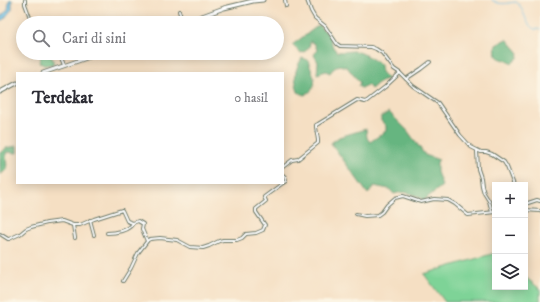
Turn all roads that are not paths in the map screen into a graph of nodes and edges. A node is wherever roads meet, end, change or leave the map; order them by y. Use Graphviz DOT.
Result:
graph roads {
  1 [pos="25,0"];
  2 [pos="263,0"];
  3 [pos="285,0"];
  4 [pos="307,0"];
  5 [pos="286,6"];
  6 [pos="178,11"];
  7 [pos="29,16"];
  8 [pos="180,16"];
  9 [pos="203,16"];
  10 [pos="62,60"];
  11 [pos="81,60"];
  12 [pos="430,62"];
  13 [pos="64,66"];
  14 [pos="46,72"];
  15 [pos="400,73"];
  16 [pos="406,79"];
  17 [pos="16,84"];
  18 [pos="0,92"];
  19 [pos="477,151"];
  20 [pos="284,165"];
  21 [pos="513,182"];
  22 [pos="282,184"];
  23 [pos="540,201"];
  24 [pos="528,203"];
  25 [pos="492,209"];
  26 [pos="528,210"];
  27 [pos="540,211"];
  28 [pos="492,212"];
  29 [pos="356,214"];
  30 [pos="90,220"];
  31 [pos="133,223"];
  32 [pos="74,225"];
  33 [pos="106,233"];
  34 [pos="0,234"];
  35 [pos="94,235"];
  36 [pos="75,238"];
  37 [pos="147,241"];
  38 [pos="123,281"];
  1 -- 7 [label="street"];
  2 -- 9 [label="street"];
  3 -- 5 [label="street"];
  4 -- 15 [label="street"];
  6 -- 8 [label="street"];
  10 -- 13 [label="street"];
  11 -- 13 [label="street"];
  12 -- 16 [label="street"];
  13 -- 14 [label="street"];
  15 -- 16 [label="street"];
  15 -- 20 [label="street"];
  16 -- 19 [label="street"];
  17 -- 18 [label="street"];
  19 -- 21 [label="street"];
  19 -- 25 [label="street"];
  22 -- 37 [label="street"];
  23 -- 24 [label="street"];
  26 -- 27 [label="street"];
  28 -- 29 [label="street"];
  30 -- 31 [label="street"];
  30 -- 32 [label="street"];
  30 -- 35 [label="street"];
  31 -- 33 [label="street"];
  31 -- 37 [label="street"];
  32 -- 34 [label="street"];
  32 -- 36 [label="street"];
  37 -- 38 [label="street"];
}
